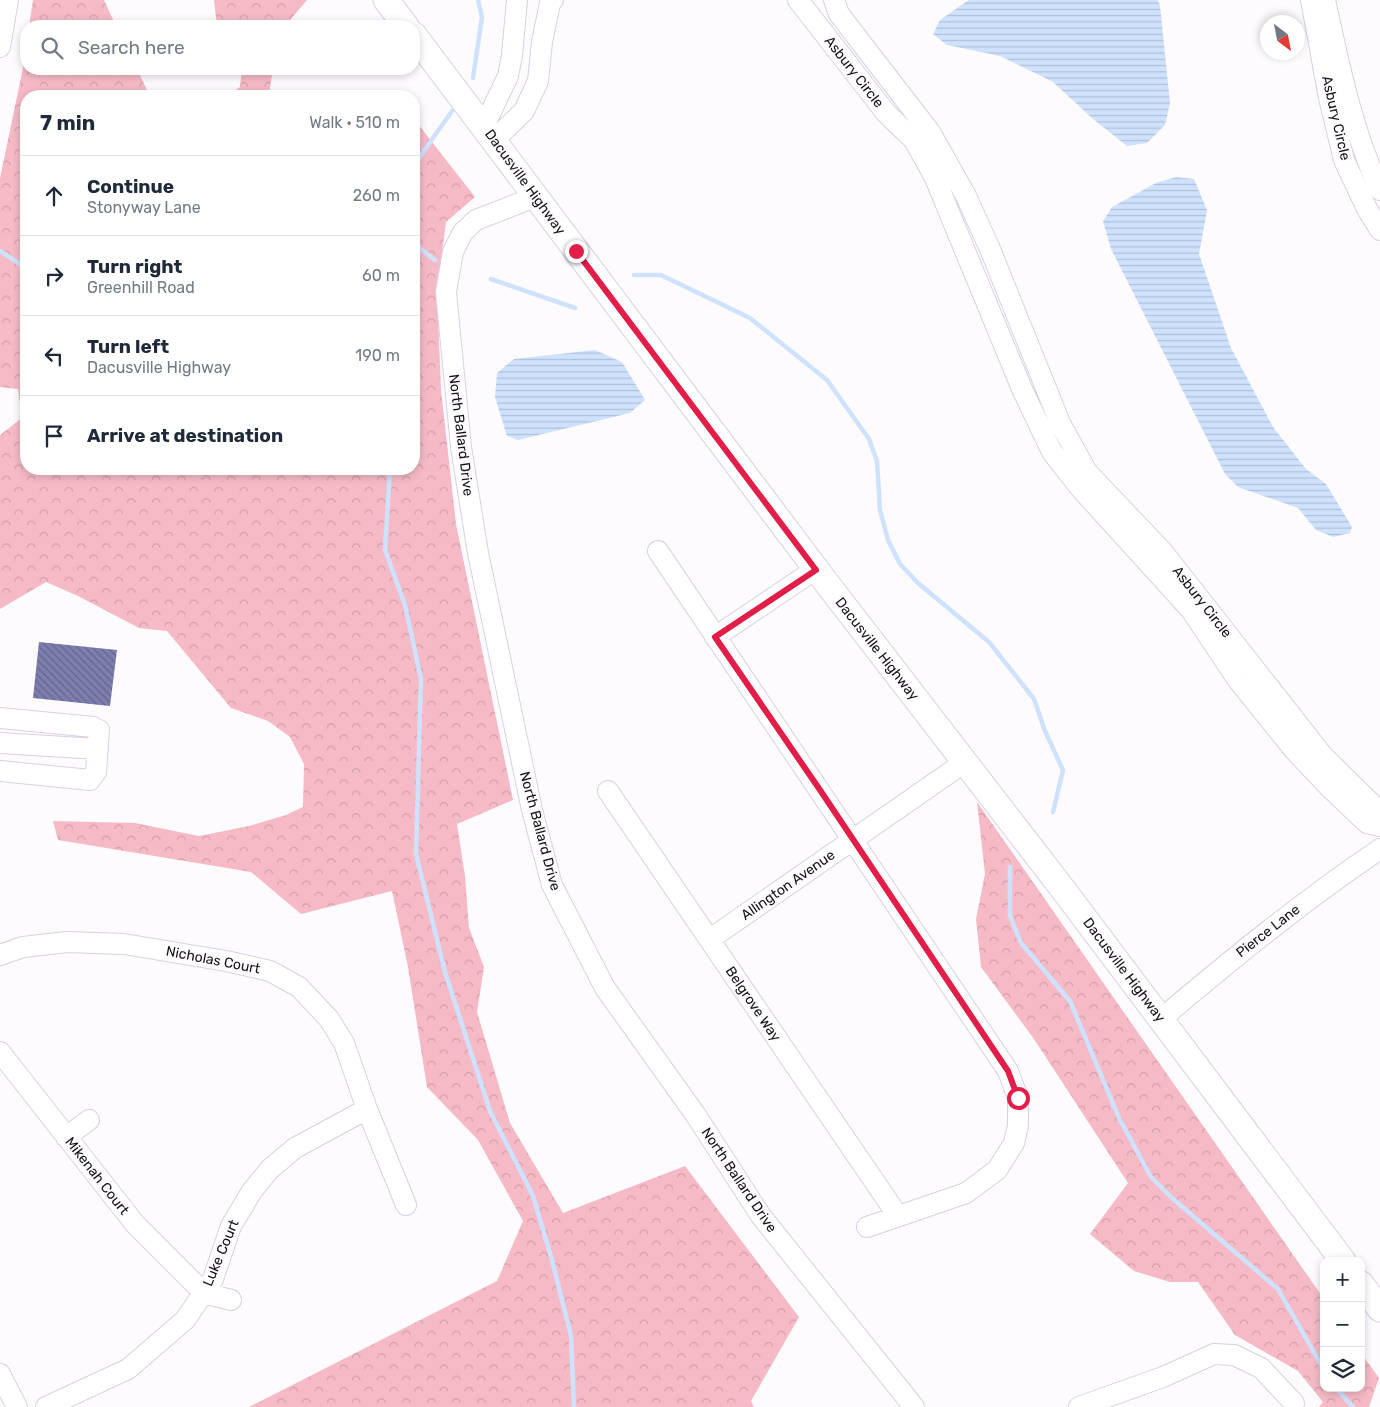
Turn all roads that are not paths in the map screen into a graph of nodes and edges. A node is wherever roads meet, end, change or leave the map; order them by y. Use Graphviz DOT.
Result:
graph roads {
  1 [pos="8,0"];
  2 [pos="386,0"];
  3 [pos="517,0"];
  4 [pos="553,0"];
  5 [pos="798,0"];
  6 [pos="834,0"];
  7 [pos="1323,2"];
  8 [pos="401,20"];
  9 [pos="420,43"];
  10 [pos="0,47"];
  11 [pos="489,133"];
  12 [pos="922,136"];
  13 [pos="1380,190"];
  14 [pos="535,196"];
  15 [pos="970,204"];
  16 [pos="949,211"];
  17 [pos="1380,230"];
  18 [pos="1029,347"];
  19 [pos="1008,354"];
  20 [pos="1058,417"];
  21 [pos="1039,425"];
  22 [pos="1106,504"];
  23 [pos="1144,544"];
  24 [pos="658,551"];
  25 [pos="816,570"];
  26 [pos="715,637"];
  27 [pos="1253,666"];
  28 [pos="1237,679"];
  29 [pos="0,718"];
  30 [pos="1293,734"];
  31 [pos="0,743"];
  32 [pos="98,749"];
  33 [pos="1316,761"];
  34 [pos="965,762"];
  35 [pos="0,771"];
  36 [pos="608,791"];
  37 [pos="1380,812"];
  38 [pos="1380,826"];
  39 [pos="853,840"];
  40 [pos="1380,849"];
  41 [pos="710,939"];
  42 [pos="0,955"];
  43 [pos="1161,1019"];
  44 [pos="0,1052"];
  45 [pos="367,1109"];
  46 [pos="89,1120"];
  47 [pos="66,1137"];
  48 [pos="406,1205"];
  49 [pos="898,1216"];
  50 [pos="867,1227"];
  51 [pos="1341,1257"];
  52 [pos="1365,1289"];
  53 [pos="204,1293"];
  54 [pos="231,1300"];
  55 [pos="1380,1309"];
  56 [pos="0,1374"];
  57 [pos="1294,1403"];
  58 [pos="18,1407"];
  59 [pos="46,1407"];
  60 [pos="914,1407"];
  61 [pos="1079,1407"];
  1 -- 10 [label="street"];
  2 -- 8 [label="main road"];
  3 -- 11 [label="street"];
  4 -- 11 [label="street"];
  5 -- 12 [label="street, Asbury Circle"];
  6 -- 12 [label="street, Asbury Circle"];
  7 -- 13 [label="street, Asbury Circle"];
  7 -- 17 [label="street, Asbury Circle"];
  9 -- 11 [label="main road, Dacusville Highway"];
  11 -- 14 [label="main road, Dacusville Highway"];
  12 -- 15 [label="street, Asbury Circle"];
  12 -- 16 [label="street, Asbury Circle"];
  14 -- 25 [label="main road, Dacusville Highway"];
  14 -- 60 [label="street, North Ballard Drive"];
  15 -- 16 [label="street"];
  15 -- 18 [label="street, Asbury Circle"];
  16 -- 19 [label="street, Asbury Circle"];
  18 -- 19 [label="street"];
  18 -- 20 [label="street, Asbury Circle"];
  19 -- 21 [label="street, Asbury Circle"];
  20 -- 21 [label="street"];
  20 -- 22 [label="street, Asbury Circle"];
  21 -- 22 [label="street, Asbury Circle"];
  22 -- 23 [label="street, Asbury Circle"];
  23 -- 27 [label="street, Asbury Circle"];
  23 -- 28 [label="street, Asbury Circle"];
  24 -- 26 [label="street"];
  25 -- 26 [label="street"];
  25 -- 34 [label="main road, Dacusville Highway"];
  26 -- 39 [label="street"];
  27 -- 28 [label="street"];
  27 -- 30 [label="street, Asbury Circle"];
  28 -- 30 [label="street, Asbury Circle"];
  29 -- 32 [label="street"];
  30 -- 33 [label="street, Asbury Circle"];
  31 -- 32 [label="street"];
  32 -- 35 [label="street"];
  33 -- 37 [label="street, Asbury Circle"];
  33 -- 38 [label="street, Asbury Circle"];
  34 -- 39 [label="street, Allington Avenue"];
  34 -- 43 [label="main road, Dacusville Highway"];
  36 -- 41 [label="street, Belgrove Way"];
  39 -- 41 [label="street, Allington Avenue"];
  39 -- 49 [label="street"];
  40 -- 43 [label="street, Pierce Lane"];
  41 -- 49 [label="street, Belgrove Way"];
  42 -- 45 [label="street, Nicholas Court"];
  43 -- 51 [label="main road, Dacusville Highway"];
  44 -- 47 [label="street, Mikenah Court"];
  45 -- 48 [label="street, Nicholas Court"];
  45 -- 53 [label="street, Luke Court"];
  46 -- 47 [label="street"];
  47 -- 53 [label="street, Mikenah Court"];
  49 -- 50 [label="street"];
  52 -- 55 [label="main road"];
  53 -- 54 [label="street"];
  53 -- 59 [label="street, Luke Court"];
  56 -- 58 [label="street"];
  57 -- 61 [label="street"];
}
